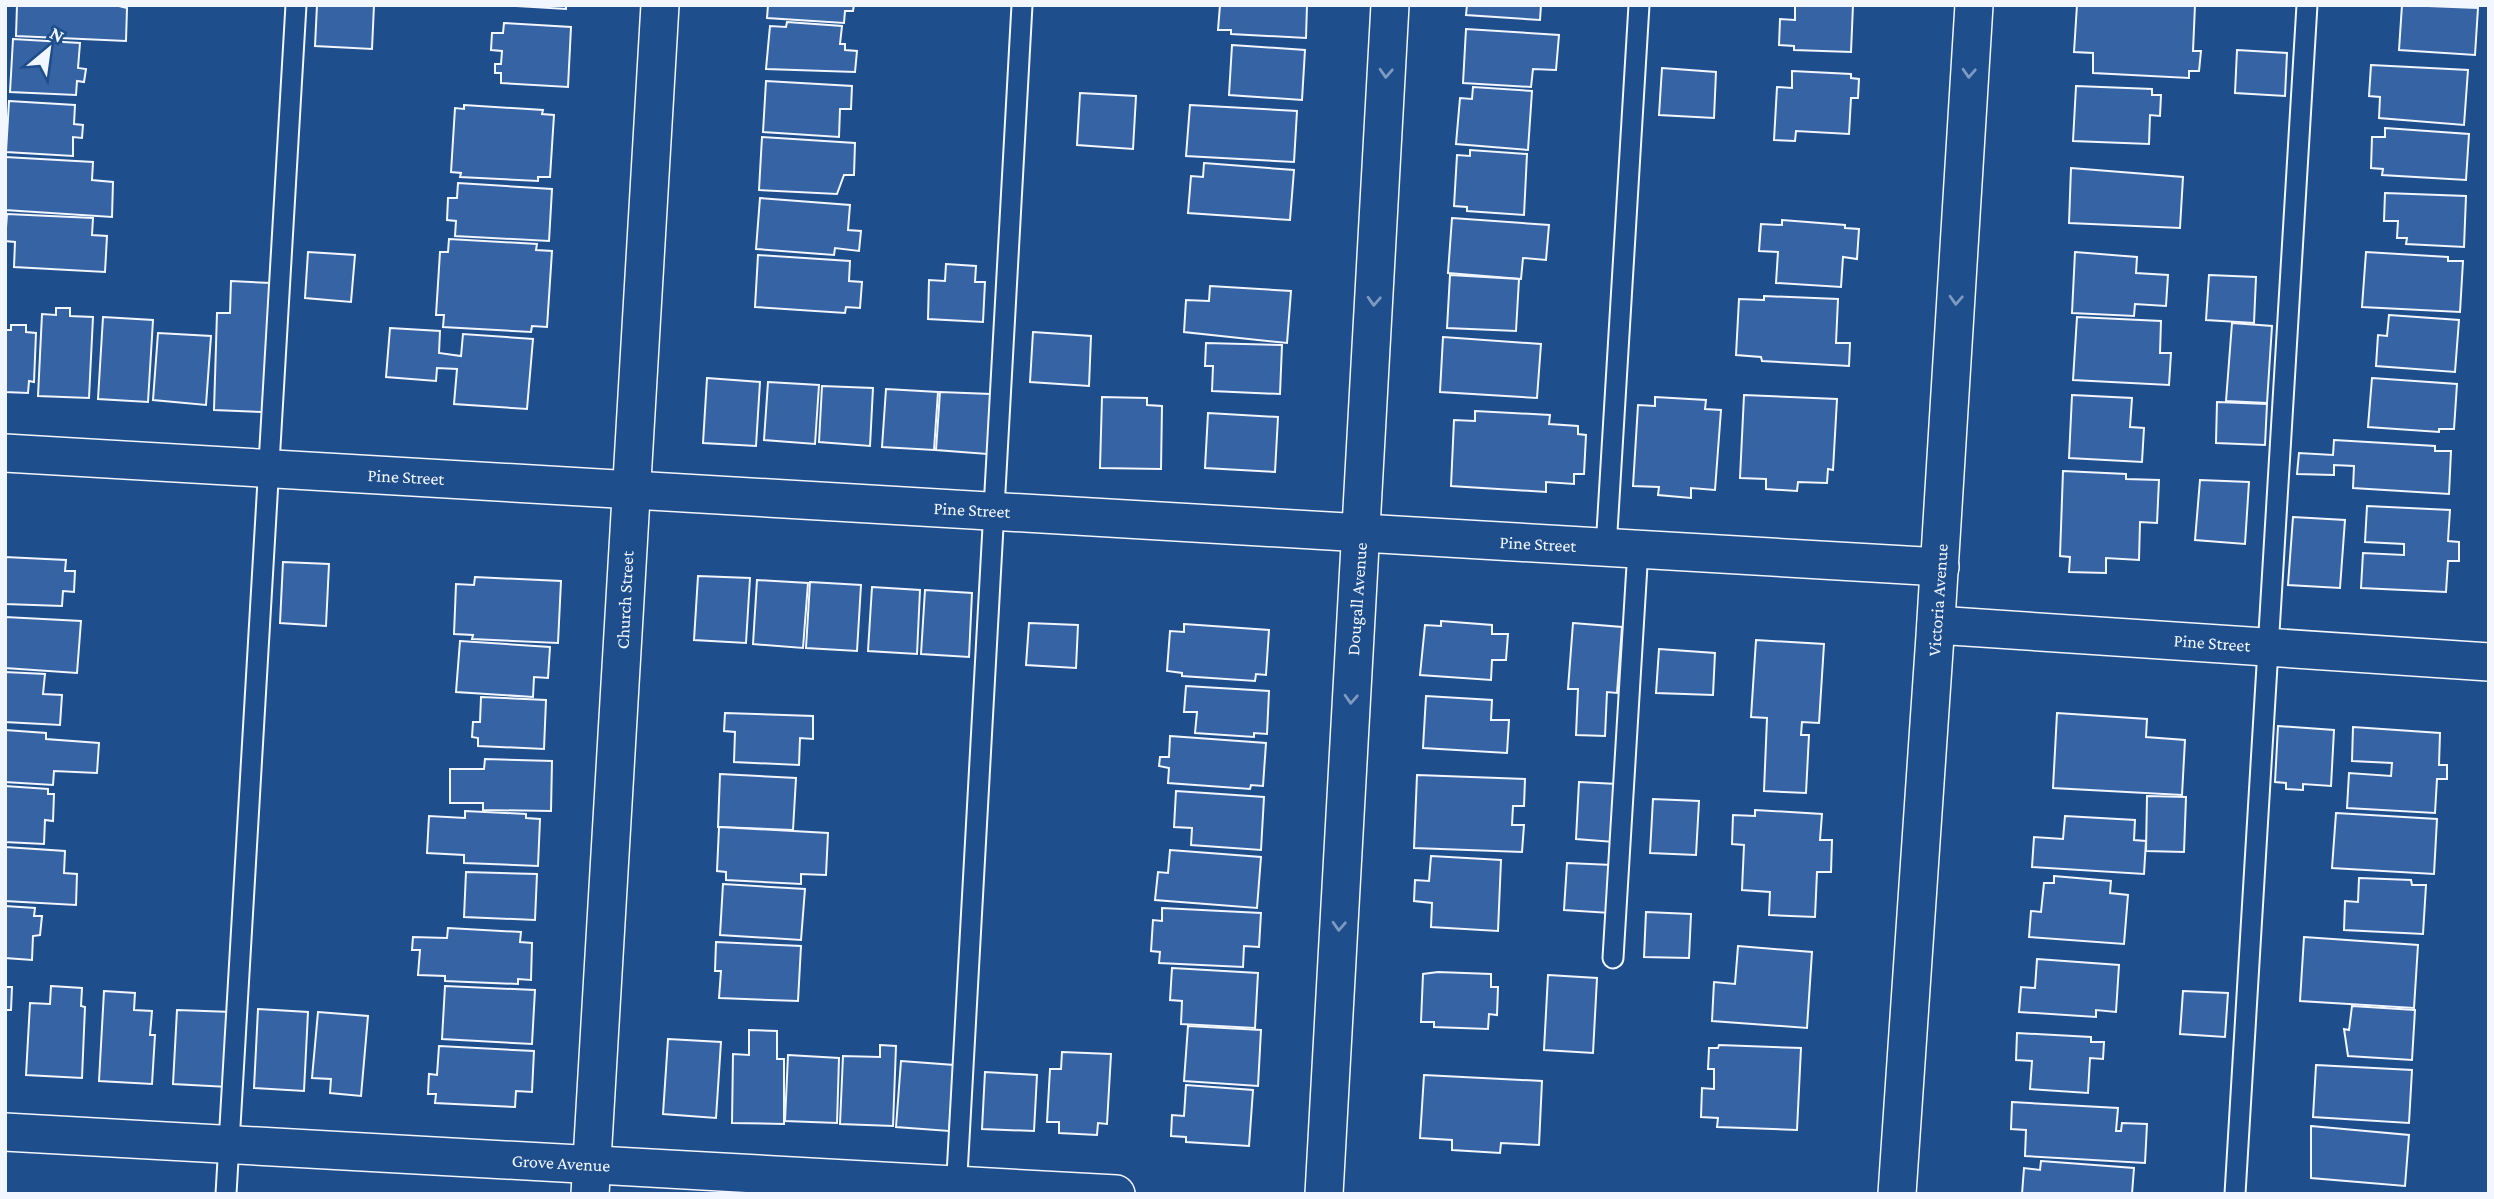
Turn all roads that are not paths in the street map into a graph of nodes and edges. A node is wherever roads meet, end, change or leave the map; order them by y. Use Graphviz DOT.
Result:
graph roads {
  1 [pos="296,5"];
  2 [pos="660,5"];
  3 [pos="1022,5"];
  4 [pos="1390,5"];
  5 [pos="1639,5"];
  6 [pos="1973,5"];
  7 [pos="2307,5"];
  8 [pos="5,453"];
  9 [pos="269,468"];
  10 [pos="632,490"];
  11 [pos="994,512"];
  12 [pos="1361,533"];
  13 [pos="1622,548"];
  14 [pos="1940,567"];
  15 [pos="1936,625"];
  16 [pos="2269,647"];
  17 [pos="2489,662"];
  18 [pos="1612,958"];
  19 [pos="5,1132"];
  20 [pos="229,1144"];
  21 [pos="592,1179"];
  22 [pos="956,1189"];
  23 [pos="226,1194"];
  24 [pos="1116,1194"];
  25 [pos="1324,1194"];
  26 [pos="1897,1194"];
  27 [pos="2235,1194"];
  1 -- 9 [label="lane"];
  2 -- 10 [label="street, Church Street"];
  3 -- 11 [label="lane"];
  4 -- 12 [label="street, Dougall Avenue, one-way"];
  5 -- 13 [label="lane"];
  6 -- 14 [label="street, Victoria Avenue, one-way"];
  7 -- 16 [label="lane"];
  8 -- 9 [label="street, Pine Street"];
  9 -- 10 [label="street, Pine Street"];
  9 -- 20 [label="lane"];
  10 -- 11 [label="street, Pine Street"];
  10 -- 21 [label="street, Church Street"];
  11 -- 12 [label="street, Pine Street"];
  11 -- 22 [label="lane"];
  12 -- 13 [label="street, Pine Street"];
  12 -- 25 [label="street, Dougall Avenue, one-way"];
  13 -- 14 [label="street, Pine Street"];
  13 -- 18 [label="lane"];
  14 -- 15 [label="street, Victoria Avenue"];
  15 -- 16 [label="street, Pine Street"];
  15 -- 26 [label="street, Victoria Avenue"];
  16 -- 17 [label="street, Pine Street"];
  16 -- 27 [label="lane"];
  19 -- 20 [label="street, Grove Avenue"];
  20 -- 21 [label="street, Grove Avenue"];
  20 -- 23 [label="lane"];
  21 -- 22 [label="street, Grove Avenue"];
  22 -- 24 [label="street, Grove Avenue"];
}
